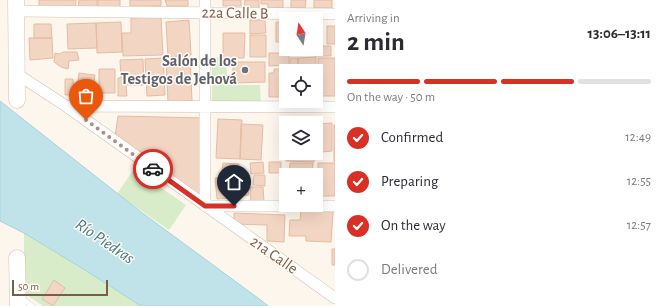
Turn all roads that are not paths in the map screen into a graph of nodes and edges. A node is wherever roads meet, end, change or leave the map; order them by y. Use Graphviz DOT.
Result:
graph roads {
  1 [pos="205,0"];
  2 [pos="16,6"];
  3 [pos="205,13"];
  4 [pos="335,14"];
  5 [pos="17,74"];
  6 [pos="17,100"];
  7 [pos="66,106"];
  8 [pos="205,106"];
  9 [pos="335,108"];
  10 [pos="205,206"];
  11 [pos="335,206"];
  12 [pos="17,258"];
  13 [pos="333,295"];
  14 [pos="18,301"];
  15 [pos="32,306"];
  1 -- 3 [label="street"];
  2 -- 3 [label="street, 22a Calle B"];
  2 -- 5 [label="main road"];
  3 -- 4 [label="street, 22a Calle B"];
  3 -- 8 [label="street"];
  5 -- 6 [label="main road"];
  5 -- 7 [label="street, 21a Calle"];
  7 -- 8 [label="street"];
  7 -- 10 [label="street, 21a Calle"];
  8 -- 9 [label="street"];
  8 -- 10 [label="street"];
  10 -- 11 [label="street"];
  10 -- 13 [label="street, 21a Calle"];
  12 -- 14 [label="main road"];
  14 -- 15 [label="lane"];
}
